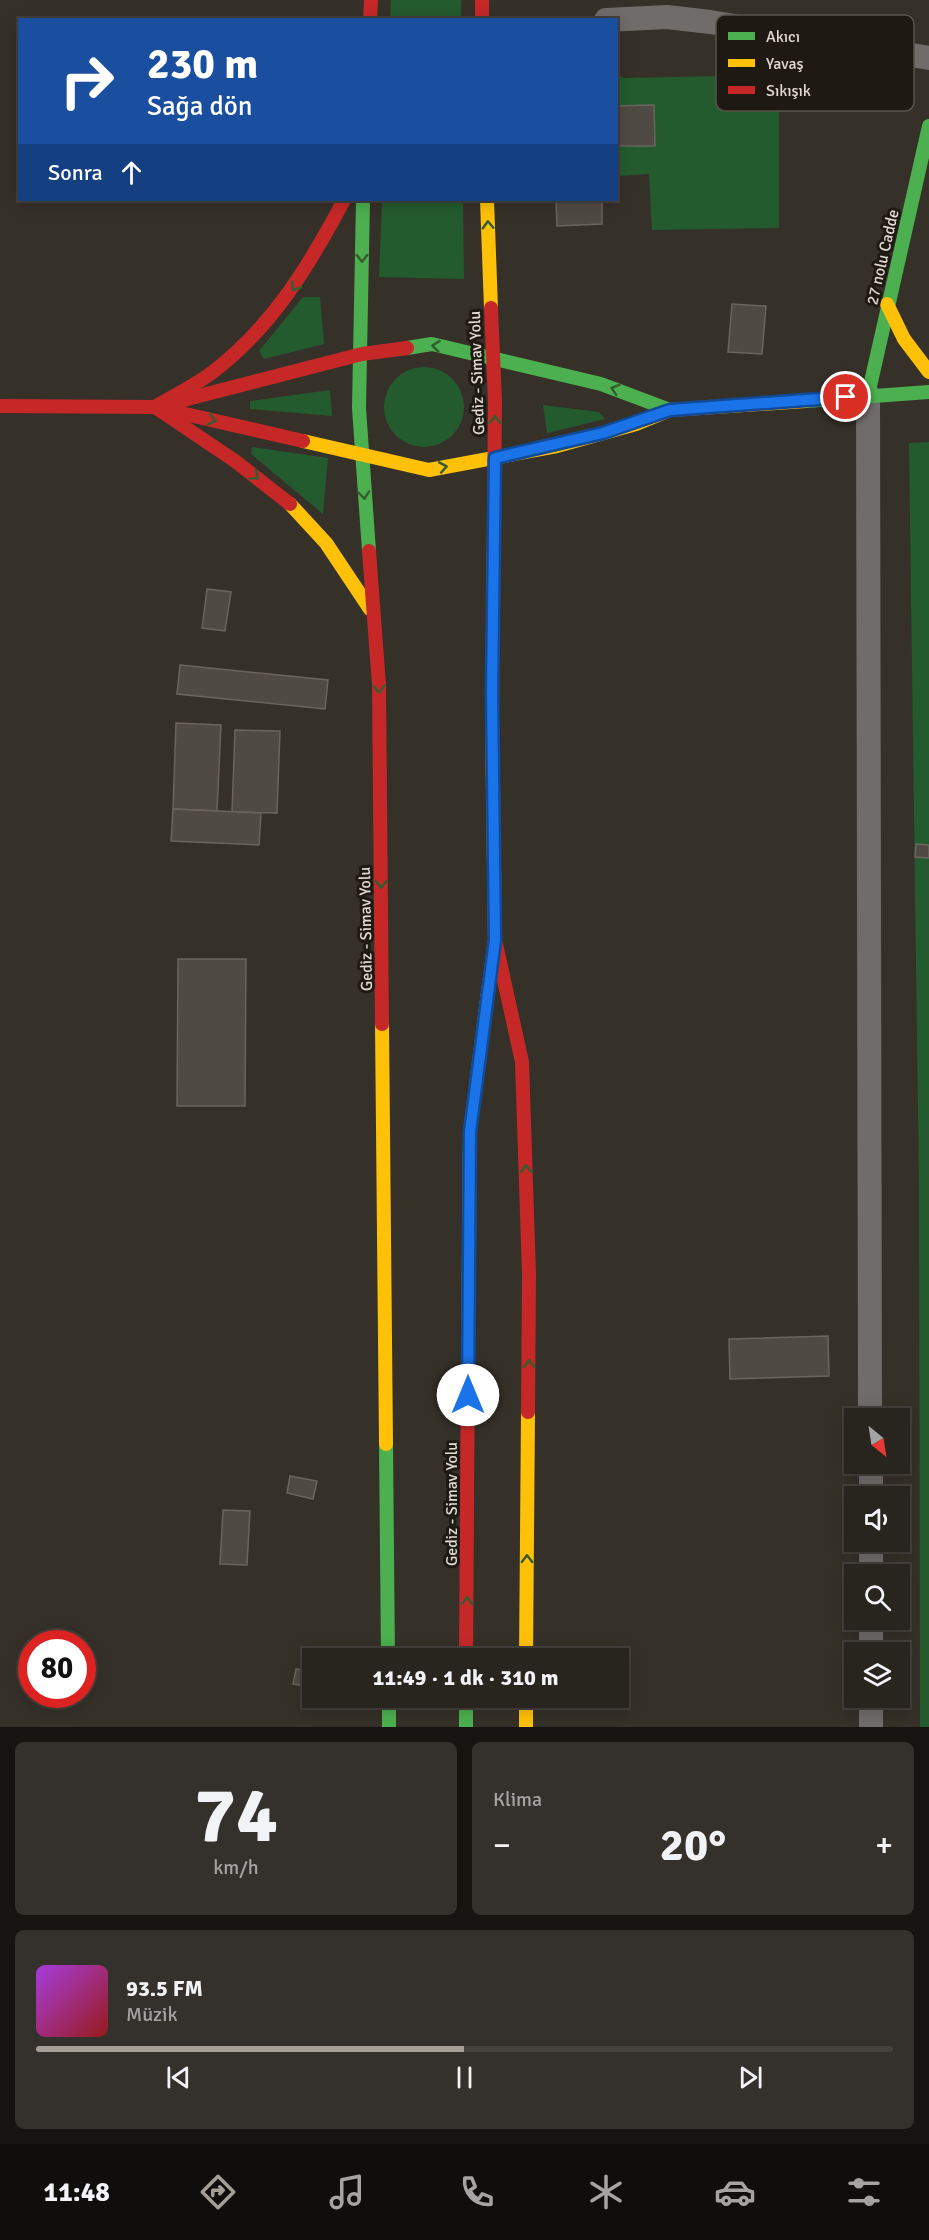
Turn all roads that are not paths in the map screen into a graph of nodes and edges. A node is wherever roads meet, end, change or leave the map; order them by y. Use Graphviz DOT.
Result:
graph roads {
  1 [pos="371,0"];
  2 [pos="482,0"];
  3 [pos="370,18"];
  4 [pos="482,18"];
  5 [pos="618,19"];
  6 [pos="716,23"];
  7 [pos="914,56"];
  8 [pos="929,58"];
  9 [pos="929,126"];
  10 [pos="343,201"];
  11 [pos="363,201"];
  12 [pos="487,201"];
  13 [pos="887,304"];
  14 [pos="362,354"];
  15 [pos="493,358"];
  16 [pos="929,372"];
  17 [pos="929,392"];
  18 [pos="868,395"];
  19 [pos="0,405"];
  20 [pos="154,407"];
  21 [pos="670,410"];
  22 [pos="361,453"];
  23 [pos="495,458"];
  24 [pos="374,614"];
  25 [pos="495,940"];
  26 [pos="870,1408"];
  27 [pos="388,1648"];
  28 [pos="466,1648"];
  29 [pos="526,1648"];
  30 [pos="389,1708"];
  31 [pos="466,1708"];
  32 [pos="526,1708"];
  33 [pos="871,1708"];
  34 [pos="389,1727"];
  35 [pos="466,1727"];
  36 [pos="526,1727"];
  37 [pos="871,1727"];
  1 -- 3 [label="main road"];
  2 -- 4 [label="main road"];
  5 -- 6 [label="street"];
  7 -- 8 [label="street"];
  9 -- 13 [label="main road, 27 nolu Cadde"];
  10 -- 20 [label="main road, one-way"];
  11 -- 14 [label="main road, Gediz - Simav Yolu, one-way"];
  15 -- 12 [label="main road, Gediz - Simav Yolu, one-way"];
  13 -- 16 [label="main road"];
  13 -- 18 [label="main road, 27 nolu Cadde"];
  15 -- 14 [label="main road, one-way"];
  14 -- 20 [label="main road"];
  14 -- 22 [label="main road, Gediz - Simav Yolu"];
  21 -- 15 [label="main road, one-way"];
  23 -- 15 [label="main road, Gediz - Simav Yolu, one-way"];
  17 -- 18 [label="main road"];
  18 -- 21 [label="main road"];
  18 -- 26 [label="street"];
  19 -- 20 [label="main road"];
  20 -- 22 [label="main road, one-way"];
  20 -- 24 [label="main road, one-way"];
  21 -- 23 [label="main road"];
  22 -- 23 [label="main road, one-way"];
  22 -- 24 [label="main road, Gediz - Simav Yolu, one-way"];
  23 -- 25 [label="main road, Gediz - Simav Yolu"];
  24 -- 27 [label="main road, Gediz - Simav Yolu, one-way"];
  28 -- 25 [label="main road, Gediz - Simav Yolu, one-way"];
  29 -- 25 [label="main road, one-way"];
  30 -- 34 [label="main road"];
  31 -- 35 [label="main road"];
  32 -- 36 [label="main road"];
  33 -- 37 [label="street"];
}
